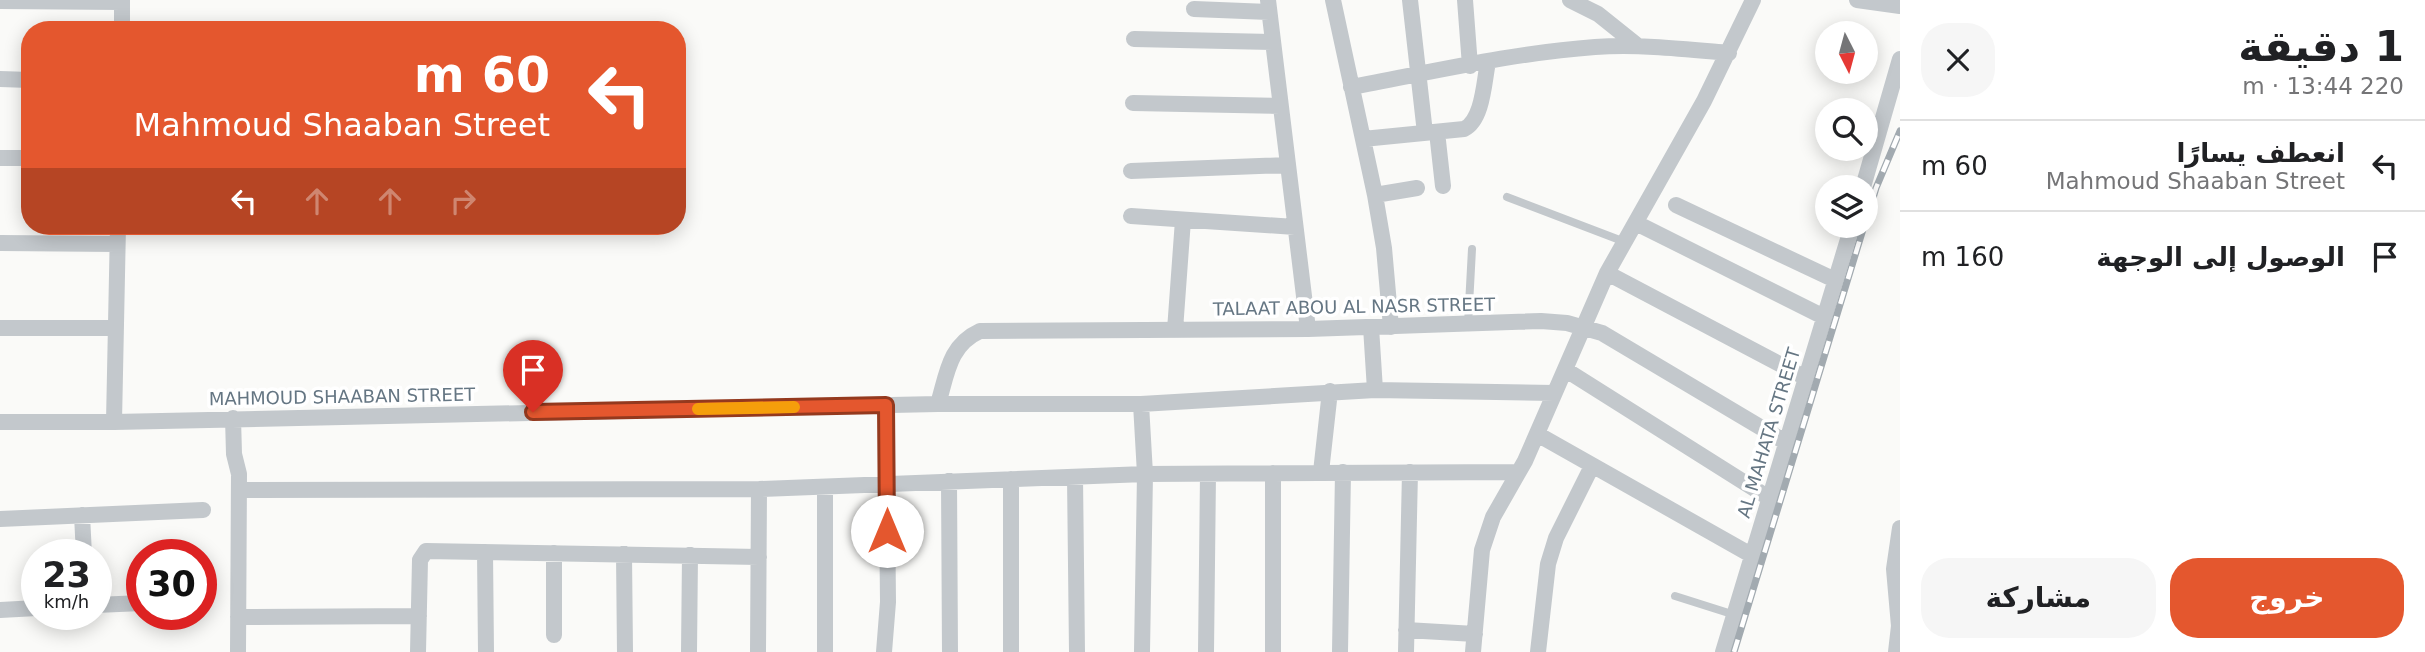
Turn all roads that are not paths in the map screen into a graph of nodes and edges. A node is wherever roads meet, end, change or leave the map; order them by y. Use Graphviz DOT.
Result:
graph roads {
  1 [pos="1334,0"];
  2 [pos="1410,0"];
  3 [pos="1465,0"];
  4 [pos="1570,0"];
  5 [pos="1753,0"];
  6 [pos="1857,0"];
  7 [pos="0,1"];
  8 [pos="122,1"];
  9 [pos="1194,5"];
  10 [pos="1268,6"];
  11 [pos="1900,6"];
  12 [pos="121,21"];
  13 [pos="1135,39"];
  14 [pos="1192,40"];
  15 [pos="1273,42"];
  16 [pos="1638,46"];
  17 [pos="1729,53"];
  18 [pos="1900,59"];
  19 [pos="1488,62"];
  20 [pos="1469,65"];
  21 [pos="1419,75"];
  22 [pos="0,79"];
  23 [pos="21,80"];
  24 [pos="1351,87"];
  25 [pos="1133,103"];
  26 [pos="1280,106"];
  27 [pos="1431,132"];
  28 [pos="1363,139"];
  29 [pos="0,158"];
  30 [pos="21,158"];
  31 [pos="1288,165"];
  32 [pos="1131,171"];
  33 [pos="1866,175"];
  34 [pos="1443,186"];
  35 [pos="1417,188"];
  36 [pos="1375,195"];
  37 [pos="1507,197"];
  38 [pos="1676,205"];
  39 [pos="1131,216"];
  40 [pos="1183,220"];
  41 [pos="1636,223"];
  42 [pos="1295,227"];
  43 [pos="118,235"];
  44 [pos="1848,238"];
  45 [pos="1625,242"];
  46 [pos="0,243"];
  47 [pos="117,244"];
  48 [pos="1472,249"];
  49 [pos="1607,273"];
  50 [pos="1835,280"];
  51 [pos="1824,317"];
  52 [pos="1468,324"];
  53 [pos="1583,326"];
  54 [pos="1371,327"];
  55 [pos="1391,327"];
  56 [pos="0,328"];
  57 [pos="116,328"];
  58 [pos="1308,329"];
  59 [pos="1175,330"];
  60 [pos="1566,370"];
  61 [pos="1806,378"];
  62 [pos="1375,390"];
  63 [pos="1329,391"];
  64 [pos="1554,393"];
  65 [pos="938,404"];
  66 [pos="1141,404"];
  67 [pos="886,405"];
  68 [pos="233,418"];
  69 [pos="0,422"];
  70 [pos="114,422"];
  71 [pos="1537,434"];
  72 [pos="1787,443"];
  73 [pos="1592,466"];
  74 [pos="1321,472"];
  75 [pos="1343,472"];
  76 [pos="1410,472"];
  77 [pos="1517,472"];
  78 [pos="1273,473"];
  79 [pos="1145,474"];
  80 [pos="1208,474"];
  81 [pos="1075,477"];
  82 [pos="1012,479"];
  83 [pos="949,481"];
  84 [pos="887,483"];
  85 [pos="825,487"];
  86 [pos="759,489"];
  87 [pos="240,490"];
  88 [pos="1769,498"];
  89 [pos="204,510"];
  90 [pos="82,515"];
  91 [pos="0,519"];
  92 [pos="1900,531"];
  93 [pos="83,539"];
  94 [pos="485,552"];
  95 [pos="554,553"];
  96 [pos="624,554"];
  97 [pos="690,555"];
  98 [pos="1753,556"];
  99 [pos="759,557"];
  100 [pos="1898,595"];
  101 [pos="1675,596"];
  102 [pos="21,609"];
  103 [pos="0,610"];
  104 [pos="1735,615"];
  105 [pos="419,616"];
  106 [pos="238,617"];
  107 [pos="1406,630"];
  108 [pos="1475,634"];
  109 [pos="554,635"];
  110 [pos="1898,646"];
  111 [pos="238,652"];
  112 [pos="418,652"];
  113 [pos="486,652"];
  114 [pos="625,652"];
  115 [pos="689,652"];
  116 [pos="758,652"];
  117 [pos="825,652"];
  118 [pos="884,652"];
  119 [pos="950,652"];
  120 [pos="1011,652"];
  121 [pos="1077,652"];
  122 [pos="1142,652"];
  123 [pos="1206,652"];
  124 [pos="1273,652"];
  125 [pos="1340,652"];
  126 [pos="1406,652"];
  127 [pos="1473,652"];
  128 [pos="1538,652"];
  129 [pos="1723,652"];
  1 -- 24 [label="street"];
  2 -- 21 [label="street"];
  3 -- 20 [label="street"];
  4 -- 16 [label="street"];
  5 -- 17 [label="street"];
  6 -- 11 [label="street"];
  7 -- 8 [label="street"];
  8 -- 12 [label="street"];
  9 -- 10 [label="street"];
  9 -- 14 [label="street"];
  10 -- 15 [label="street"];
  13 -- 14 [label="street"];
  14 -- 15 [label="street"];
  15 -- 26 [label="street"];
  16 -- 17 [label="street"];
  16 -- 19 [label="street"];
  17 -- 41 [label="street"];
  18 -- 33 [label="street"];
  19 -- 20 [label="street"];
  19 -- 27 [label="street"];
  20 -- 21 [label="street"];
  21 -- 24 [label="street"];
  21 -- 27 [label="street"];
  22 -- 23 [label="street"];
  24 -- 28 [label="street"];
  25 -- 26 [label="street"];
  26 -- 31 [label="street"];
  27 -- 28 [label="street"];
  27 -- 34 [label="street"];
  28 -- 36 [label="street"];
  29 -- 30 [label="street"];
  31 -- 32 [label="street"];
  31 -- 42 [label="street"];
  35 -- 36 [label="street"];
  36 -- 55 [label="street"];
  37 -- 45 [label="lane"];
  38 -- 50 [label="street"];
  39 -- 40 [label="street"];
  40 -- 42 [label="street"];
  40 -- 59 [label="street"];
  41 -- 45 [label="street"];
  41 -- 51 [label="street"];
  42 -- 58 [label="street"];
  43 -- 47 [label="street"];
  44 -- 50 [label="street, AL MAHATA STREET"];
  45 -- 49 [label="street"];
  46 -- 47 [label="street"];
  47 -- 57 [label="street"];
  48 -- 52 [label="lane"];
  49 -- 53 [label="street"];
  49 -- 61 [label="street"];
  50 -- 51 [label="street, AL MAHATA STREET"];
  51 -- 61 [label="street, AL MAHATA STREET"];
  52 -- 53 [label="street, TALAAT ABOU AL NASR STREET"];
  52 -- 55 [label="street, TALAAT ABOU AL NASR STREET"];
  53 -- 60 [label="street"];
  53 -- 72 [label="street, TALAAT ABOU AL NASR STREET"];
  54 -- 55 [label="street, TALAAT ABOU AL NASR STREET"];
  54 -- 58 [label="street, TALAAT ABOU AL NASR STREET"];
  54 -- 62 [label="street"];
  56 -- 57 [label="street"];
  57 -- 70 [label="street"];
  58 -- 59 [label="street, TALAAT ABOU AL NASR STREET"];
  59 -- 65 [label="street, TALAAT ABOU AL NASR STREET"];
  60 -- 64 [label="street"];
  60 -- 88 [label="street"];
  61 -- 72 [label="street, AL MAHATA STREET"];
  62 -- 63 [label="street, MAHMOUD SHAABAN STREET"];
  62 -- 64 [label="street, MAHMOUD SHAABAN STREET"];
  63 -- 66 [label="street, MAHMOUD SHAABAN STREET"];
  63 -- 74 [label="street"];
  64 -- 71 [label="street"];
  65 -- 66 [label="street, MAHMOUD SHAABAN STREET"];
  65 -- 67 [label="street, MAHMOUD SHAABAN STREET"];
  66 -- 79 [label="street"];
  67 -- 68 [label="street, MAHMOUD SHAABAN STREET"];
  67 -- 84 [label="street"];
  68 -- 70 [label="street, MAHMOUD SHAABAN STREET"];
  68 -- 87 [label="street"];
  69 -- 70 [label="street, MAHMOUD SHAABAN STREET"];
  71 -- 73 [label="street"];
  71 -- 77 [label="street"];
  72 -- 88 [label="street, AL MAHATA STREET"];
  73 -- 98 [label="street"];
  73 -- 128 [label="street"];
  74 -- 75 [label="street"];
  74 -- 78 [label="street"];
  75 -- 76 [label="street"];
  75 -- 125 [label="street"];
  76 -- 77 [label="street"];
  76 -- 107 [label="street"];
  77 -- 108 [label="street"];
  78 -- 80 [label="street"];
  78 -- 124 [label="street"];
  79 -- 80 [label="street"];
  79 -- 81 [label="street"];
  79 -- 122 [label="street"];
  80 -- 123 [label="street"];
  81 -- 82 [label="street"];
  81 -- 121 [label="street"];
  82 -- 83 [label="street"];
  82 -- 120 [label="street"];
  83 -- 84 [label="street"];
  83 -- 119 [label="street"];
  84 -- 85 [label="street"];
  84 -- 118 [label="street"];
  85 -- 86 [label="street"];
  85 -- 117 [label="street"];
  86 -- 87 [label="street"];
  86 -- 99 [label="street"];
  87 -- 106 [label="street"];
  88 -- 98 [label="street, AL MAHATA STREET"];
  89 -- 90 [label="street"];
  90 -- 91 [label="street"];
  90 -- 93 [label="street"];
  92 -- 100 [label="street"];
  94 -- 95 [label="street"];
  94 -- 105 [label="street"];
  94 -- 113 [label="street"];
  95 -- 96 [label="street"];
  95 -- 109 [label="street"];
  96 -- 97 [label="street"];
  96 -- 114 [label="street"];
  97 -- 99 [label="street"];
  97 -- 115 [label="street"];
  98 -- 104 [label="street, AL MAHATA STREET"];
  99 -- 116 [label="street"];
  100 -- 110 [label="street"];
  101 -- 104 [label="lane"];
  102 -- 103 [label="street"];
  104 -- 129 [label="street, AL MAHATA STREET"];
  105 -- 106 [label="street"];
  105 -- 112 [label="street"];
  106 -- 111 [label="street"];
  107 -- 108 [label="street"];
  107 -- 126 [label="street"];
  108 -- 127 [label="street"];
}
